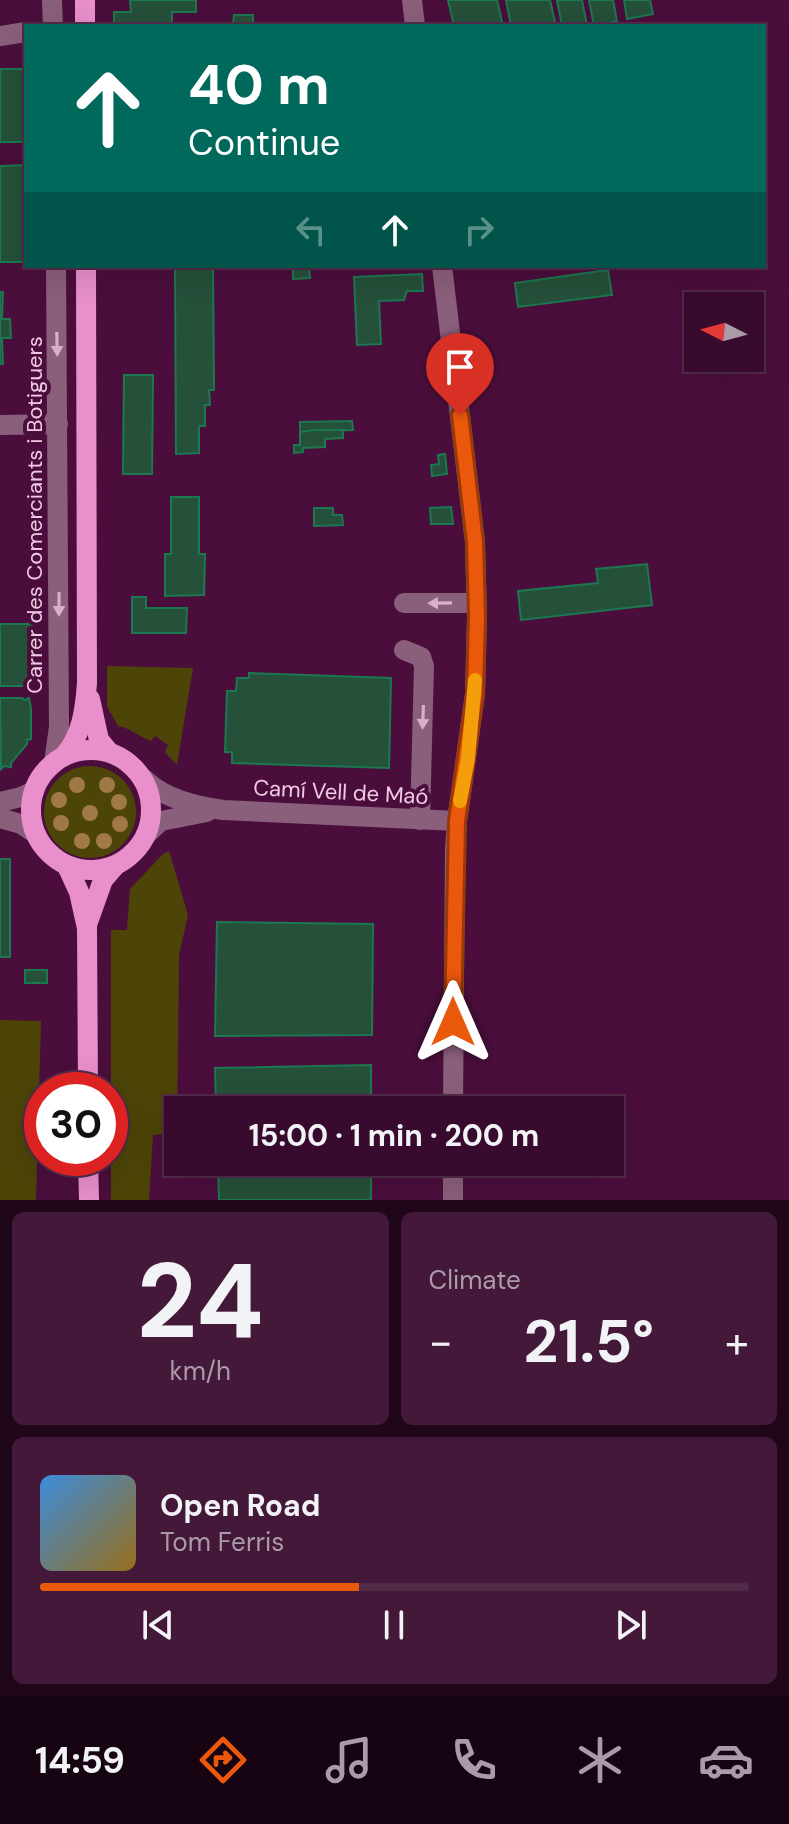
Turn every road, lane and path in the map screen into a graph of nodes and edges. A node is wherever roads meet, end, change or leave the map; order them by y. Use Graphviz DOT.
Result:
graph roads {
  1 [pos="52,0"];
  2 [pos="85,0"];
  3 [pos="412,0"];
  4 [pos="53,24"];
  5 [pos="85,24"];
  6 [pos="415,24"];
  7 [pos="24,32"];
  8 [pos="0,36"];
  9 [pos="56,268"];
  10 [pos="86,268"];
  11 [pos="442,268"];
  12 [pos="58,424"];
  13 [pos="0,425"];
  14 [pos="404,603"];
  15 [pos="477,603"];
  16 [pos="404,650"];
  17 [pos="87,683"];
  18 [pos="109,752"];
  19 [pos="59,760"];
  20 [pos="144,779"];
  21 [pos="34,791"];
  22 [pos="0,802"];
  23 [pos="223,810"];
  24 [pos="0,818"];
  25 [pos="420,820"];
  26 [pos="457,821"];
  27 [pos="36,834"];
  28 [pos="147,834"];
  29 [pos="67,866"];
  30 [pos="115,866"];
  31 [pos="87,926"];
  32 [pos="88,1072"];
  33 [pos="453,1096"];
  34 [pos="88,1176"];
  35 [pos="453,1176"];
  36 [pos="89,1200"];
  37 [pos="453,1200"];
  1 -- 4 [label="street"];
  2 -- 5 [label="main road"];
  3 -- 6 [label="street"];
  7 -- 8 [label="street"];
  9 -- 12 [label="street, Carrer des Comerciants i Botiguers, one-way"];
  10 -- 17 [label="main road"];
  11 -- 15 [label="street"];
  12 -- 13 [label="street"];
  12 -- 19 [label="street, Carrer des Comerciants i Botiguers, one-way"];
  15 -- 14 [label="street, one-way"];
  15 -- 26 [label="street"];
  16 -- 25 [label="street, one-way"];
  17 -- 18 [label="main road"];
  17 -- 19 [label="main road"];
  18 -- 19 [label="main road"];
  18 -- 20 [label="main road"];
  19 -- 21 [label="main road"];
  20 -- 23 [label="street, Camí Vell de Maó"];
  20 -- 28 [label="main road"];
  21 -- 22 [label="street"];
  21 -- 27 [label="main road"];
  23 -- 25 [label="street, Camí Vell de Maó"];
  23 -- 28 [label="street, Camí Vell de Maó"];
  24 -- 27 [label="street"];
  25 -- 26 [label="street, Camí Vell de Maó"];
  26 -- 33 [label="street"];
  27 -- 29 [label="main road"];
  28 -- 30 [label="main road"];
  29 -- 30 [label="main road"];
  29 -- 31 [label="main road"];
  30 -- 31 [label="main road"];
  31 -- 32 [label="main road"];
  34 -- 36 [label="main road"];
  35 -- 37 [label="street"];
}
